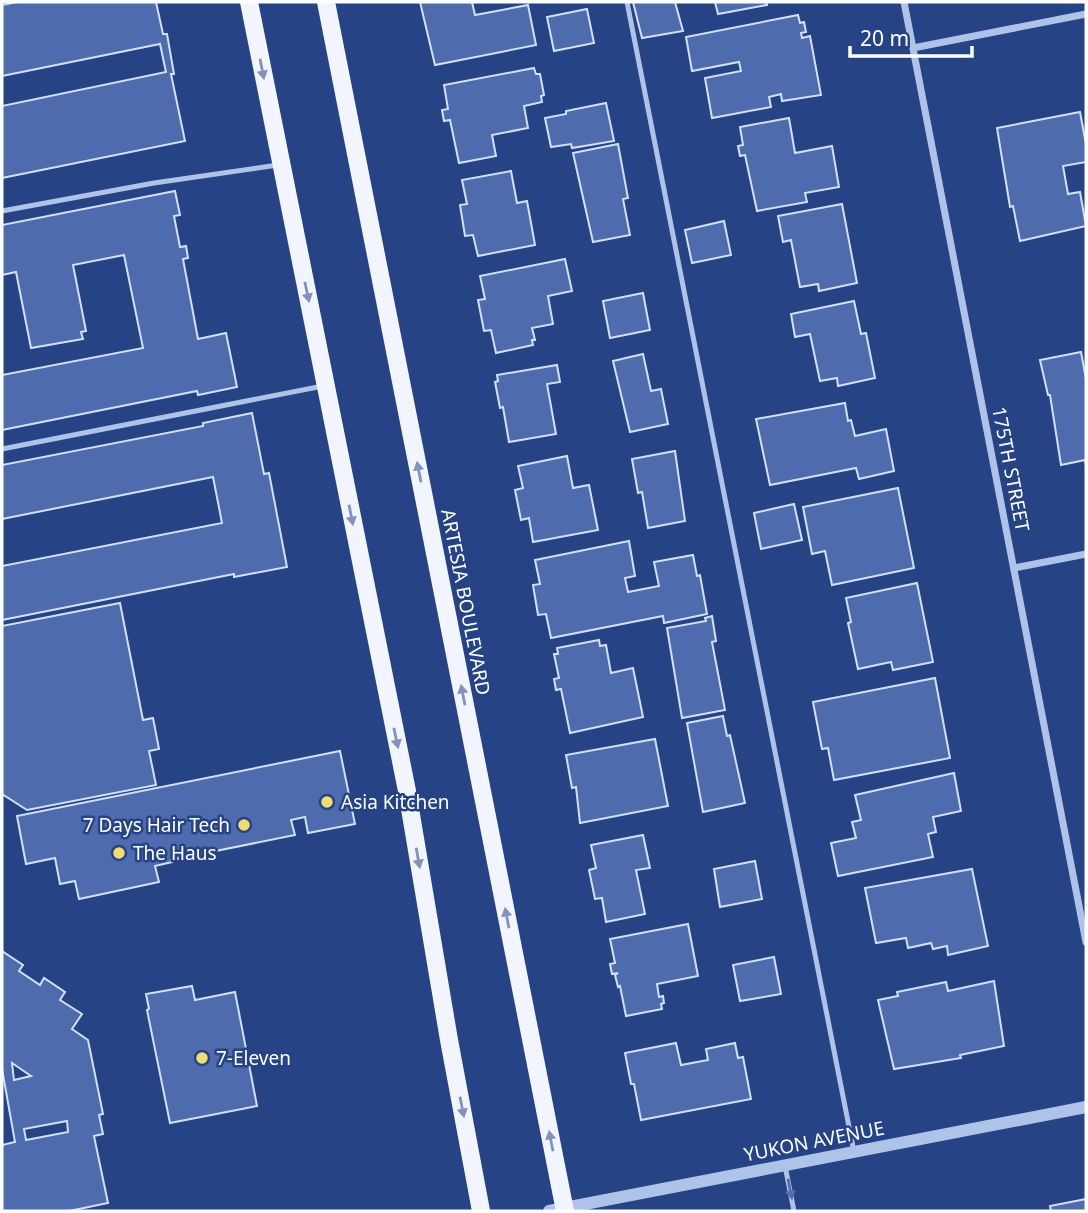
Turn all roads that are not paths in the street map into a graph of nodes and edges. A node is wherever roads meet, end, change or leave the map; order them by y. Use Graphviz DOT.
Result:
graph roads {
  1 [pos="249,2"];
  2 [pos="326,2"];
  3 [pos="627,2"];
  4 [pos="904,2"];
  5 [pos="1086,14"];
  6 [pos="913,48"];
  7 [pos="281,165"];
  8 [pos="2,211"];
  9 [pos="326,385"];
  10 [pos="2,449"];
  11 [pos="1086,554"];
  12 [pos="1014,568"];
  13 [pos="1086,942"];
  14 [pos="1086,1107"];
  15 [pos="854,1153"];
  16 [pos="785,1166"];
  17 [pos="559,1210"];
  18 [pos="481,1211"];
  19 [pos="794,1211"];
  1 -- 7 [label="main road, one-way"];
  17 -- 2 [label="main road, ARTESIA BOULEVARD, one-way"];
  3 -- 15 [label="lane"];
  4 -- 6 [label="street, 175TH STREET"];
  5 -- 6 [label="street"];
  6 -- 12 [label="street, 175TH STREET"];
  7 -- 8 [label="lane"];
  7 -- 9 [label="main road, one-way"];
  9 -- 10 [label="lane"];
  9 -- 18 [label="main road, one-way"];
  11 -- 12 [label="street"];
  12 -- 13 [label="street, 175TH STREET"];
  14 -- 15 [label="street, YUKON AVENUE"];
  15 -- 16 [label="street, YUKON AVENUE"];
  16 -- 17 [label="street, YUKON AVENUE"];
  16 -- 19 [label="lane, one-way"];
}
